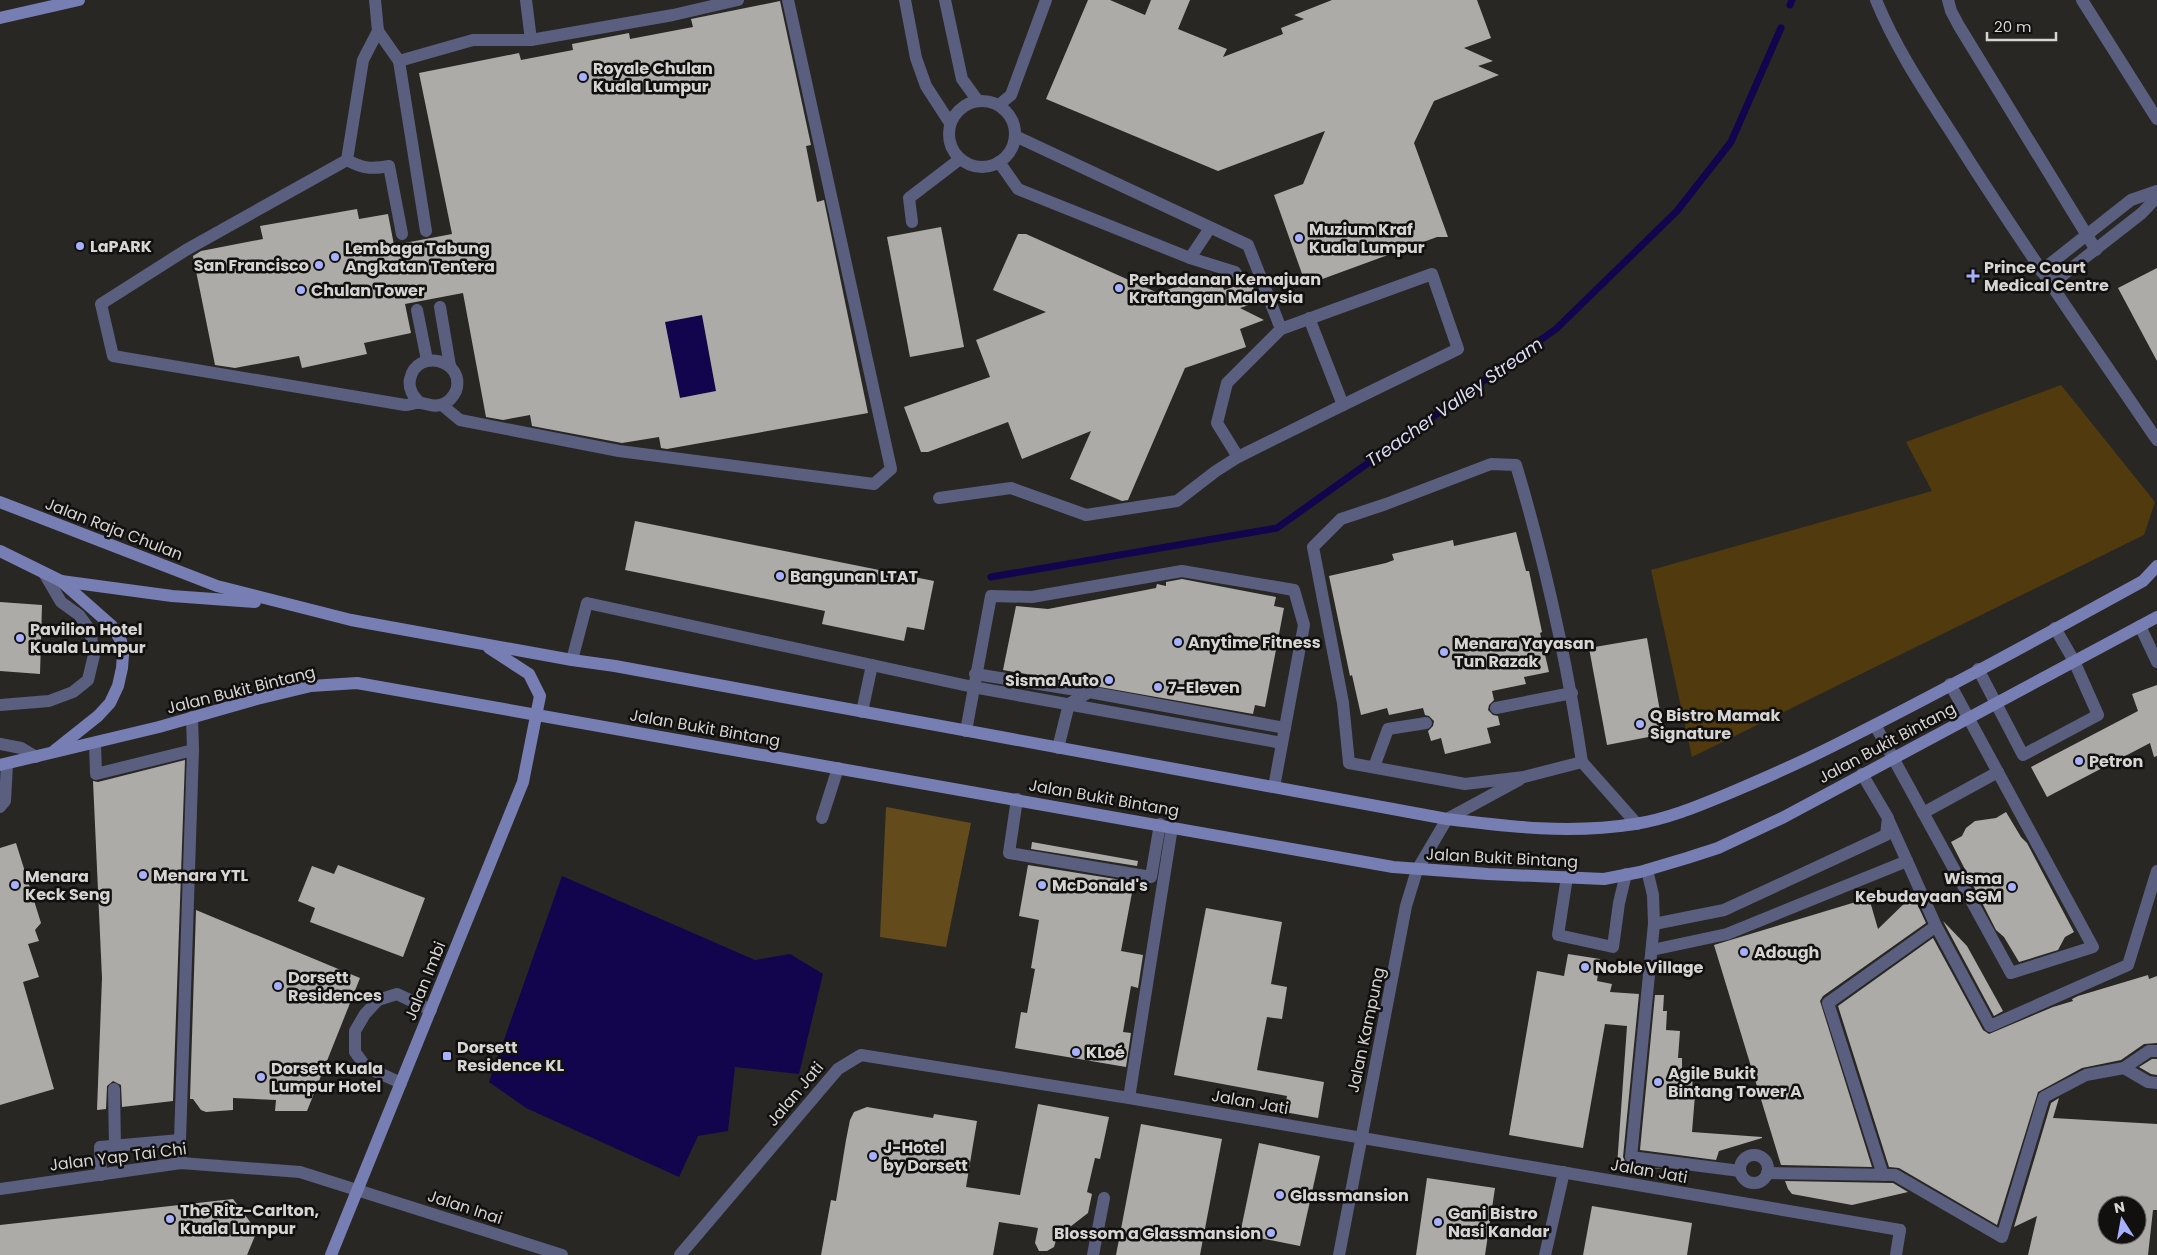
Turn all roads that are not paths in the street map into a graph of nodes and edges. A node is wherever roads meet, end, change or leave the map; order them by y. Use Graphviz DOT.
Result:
graph roads {
  1 [pos="79,0"];
  2 [pos="375,0"];
  3 [pos="526,0"];
  4 [pos="738,0"];
  5 [pos="788,0"];
  6 [pos="905,0"];
  7 [pos="945,0"];
  8 [pos="1046,0"];
  9 [pos="1876,0"];
  10 [pos="1948,0"];
  11 [pos="2082,0"];
  12 [pos="0,18"];
  13 [pos="378,31"];
  14 [pos="531,40"];
  15 [pos="399,61"];
  16 [pos="978,101"];
  17 [pos="998,105"];
  18 [pos="2157,119"];
  19 [pos="950,123"];
  20 [pos="1015,136"];
  21 [pos="960,159"];
  22 [pos="347,160"];
  23 [pos="999,162"];
  24 [pos="2157,191"];
  25 [pos="2157,198"];
  26 [pos="912,222"];
  27 [pos="1210,228"];
  28 [pos="426,231"];
  29 [pos="402,234"];
  30 [pos="2085,234"];
  31 [pos="2096,250"];
  32 [pos="1190,258"];
  33 [pos="2041,271"];
  34 [pos="1240,279"];
  35 [pos="2050,285"];
  36 [pos="440,307"];
  37 [pos="417,310"];
  38 [pos="1309,318"];
  39 [pos="1280,328"];
  40 [pos="427,360"];
  41 [pos="450,366"];
  42 [pos="420,403"];
  43 [pos="442,405"];
  44 [pos="1343,405"];
  45 [pos="2153,426"];
  46 [pos="2157,440"];
  47 [pos="1238,457"];
  48 [pos="939,498"];
  49 [pos="0,502"];
  50 [pos="0,551"];
  51 [pos="2157,566"];
  52 [pos="44,573"];
  53 [pos="2157,576"];
  54 [pos="61,581"];
  55 [pos="2143,581"];
  56 [pos="217,586"];
  57 [pos="287,604"];
  58 [pos="2157,616"];
  59 [pos="2140,626"];
  60 [pos="2055,628"];
  61 [pos="483,644"];
  62 [pos="572,660"];
  63 [pos="2074,662"];
  64 [pos="2157,662"];
  65 [pos="872,665"];
  66 [pos="1978,669"];
  67 [pos="975,674"];
  68 [pos="1950,684"];
  69 [pos="972,686"];
  70 [pos="1089,692"];
  71 [pos="1572,693"];
  72 [pos="1996,702"];
  73 [pos="1069,704"];
  74 [pos="0,705"];
  75 [pos="1496,708"];
  76 [pos="862,712"];
  77 [pos="537,715"];
  78 [pos="192,717"];
  79 [pos="1968,718"];
  80 [pos="1426,723"];
  81 [pos="1875,725"];
  82 [pos="1285,728"];
  83 [pos="966,731"];
  84 [pos="95,743"];
  85 [pos="1282,743"];
  86 [pos="0,744"];
  87 [pos="1058,748"];
  88 [pos="193,750"];
  89 [pos="50,754"];
  90 [pos="36,757"];
  91 [pos="1893,758"];
  92 [pos="1582,762"];
  93 [pos="3,764"];
  94 [pos="838,768"];
  95 [pos="1374,768"];
  96 [pos="1998,772"];
  97 [pos="1862,774"];
  98 [pos="1524,777"];
  99 [pos="1274,787"];
  100 [pos="1017,800"];
  101 [pos="0,807"];
  102 [pos="1924,813"];
  103 [pos="822,818"];
  104 [pos="1888,818"];
  105 [pos="1447,819"];
  106 [pos="1160,824"];
  107 [pos="1637,824"];
  108 [pos="1172,826"];
  109 [pos="1907,861"];
  110 [pos="1418,870"];
  111 [pos="1647,870"];
  112 [pos="2157,870"];
  113 [pos="1626,874"];
  114 [pos="1567,877"];
  115 [pos="1654,924"];
  116 [pos="1936,926"];
  117 [pos="1652,950"];
  118 [pos="430,1010"];
  119 [pos="2153,1051"];
  120 [pos="2124,1068"];
  121 [pos="2152,1082"];
  122 [pos="401,1083"];
  123 [pos="114,1089"];
  124 [pos="1129,1098"];
  125 [pos="1360,1138"];
  126 [pos="180,1140"];
  127 [pos="114,1146"];
  128 [pos="181,1163"];
  129 [pos="1740,1171"];
  130 [pos="1564,1172"];
  131 [pos="1767,1173"];
  132 [pos="101,1175"];
  133 [pos="1884,1175"];
  134 [pos="0,1189"];
  135 [pos="358,1190"];
  136 [pos="1104,1198"];
  137 [pos="332,1255"];
  138 [pos="562,1255"];
  139 [pos="680,1255"];
  140 [pos="1093,1255"];
  141 [pos="1339,1255"];
  142 [pos="1545,1255"];
  143 [pos="1896,1255"];
  1 -- 12 [label="main road"];
  2 -- 13 [label="street"];
  3 -- 14 [label="street"];
  4 -- 14 [label="street"];
  5 -- 43 [label="street"];
  6 -- 19 [label="street"];
  7 -- 16 [label="street"];
  8 -- 17 [label="street"];
  9 -- 33 [label="street"];
  10 -- 30 [label="street"];
  11 -- 18 [label="street"];
  13 -- 15 [label="street"];
  13 -- 22 [label="street"];
  14 -- 15 [label="street"];
  15 -- 28 [label="street"];
  16 -- 17 [label="street"];
  16 -- 19 [label="street"];
  17 -- 20 [label="street"];
  19 -- 21 [label="street"];
  20 -- 23 [label="street"];
  20 -- 27 [label="street"];
  21 -- 23 [label="street"];
  21 -- 26 [label="street"];
  22 -- 29 [label="street"];
  22 -- 42 [label="street"];
  23 -- 32 [label="street"];
  24 -- 30 [label="street"];
  25 -- 31 [label="street"];
  27 -- 32 [label="street"];
  27 -- 39 [label="street"];
  30 -- 31 [label="street"];
  30 -- 33 [label="street"];
  31 -- 35 [label="street"];
  32 -- 34 [label="street"];
  33 -- 35 [label="street"];
  35 -- 45 [label="street"];
  36 -- 41 [label="street"];
  37 -- 40 [label="street"];
  38 -- 39 [label="street"];
  38 -- 44 [label="street"];
  38 -- 44 [label="street"];
  39 -- 47 [label="street"];
  40 -- 41 [label="street"];
  40 -- 42 [label="street"];
  41 -- 43 [label="street"];
  42 -- 43 [label="street"];
  44 -- 47 [label="street"];
  45 -- 46 [label="street"];
  47 -- 48 [label="street"];
  49 -- 56 [label="main road, Jalan Raja Chulan"];
  50 -- 52 [label="main road"];
  51 -- 55 [label="main road, Jalan Bukit Bintang"];
  52 -- 54 [label="main road"];
  52 -- 74 [label="street"];
  53 -- 55 [label="main road"];
  54 -- 57 [label="main road"];
  54 -- 89 [label="main road"];
  55 -- 60 [label="main road, Jalan Bukit Bintang"];
  56 -- 57 [label="main road, Jalan Bukit Bintang"];
  57 -- 61 [label="main road, Jalan Bukit Bintang"];
  58 -- 59 [label="main road, Jalan Bukit Bintang"];
  59 -- 63 [label="main road, Jalan Bukit Bintang"];
  59 -- 64 [label="street"];
  60 -- 63 [label="street"];
  60 -- 66 [label="main road, Jalan Bukit Bintang"];
  61 -- 62 [label="main road, Jalan Bukit Bintang"];
  61 -- 77 [label="main road, Jalan Imbi"];
  62 -- 65 [label="street"];
  62 -- 76 [label="main road, Jalan Bukit Bintang"];
  63 -- 72 [label="main road, Jalan Bukit Bintang"];
  63 -- 72 [label="street"];
  65 -- 69 [label="street"];
  65 -- 76 [label="street"];
  66 -- 68 [label="main road, Jalan Bukit Bintang"];
  66 -- 72 [label="street"];
  67 -- 69 [label="street"];
  67 -- 70 [label="street"];
  67 -- 82 [label="street"];
  68 -- 79 [label="street"];
  68 -- 81 [label="main road, Jalan Bukit Bintang"];
  69 -- 73 [label="street"];
  69 -- 83 [label="street"];
  70 -- 73 [label="street"];
  70 -- 82 [label="street"];
  71 -- 75 [label="street"];
  71 -- 92 [label="street"];
  71 -- 95 [label="street"];
  72 -- 79 [label="main road, Jalan Bukit Bintang"];
  73 -- 85 [label="street"];
  73 -- 87 [label="street"];
  76 -- 83 [label="main road, Jalan Bukit Bintang"];
  77 -- 78 [label="main road, Jalan Bukit Bintang"];
  77 -- 94 [label="main road, Jalan Bukit Bintang"];
  77 -- 118 [label="main road, Jalan Imbi"];
  78 -- 84 [label="main road, Jalan Bukit Bintang"];
  78 -- 88 [label="street"];
  79 -- 91 [label="main road, Jalan Bukit Bintang"];
  79 -- 96 [label="street"];
  80 -- 95 [label="street"];
  81 -- 91 [label="street"];
  81 -- 107 [label="main road, Jalan Bukit Bintang"];
  82 -- 85 [label="street"];
  83 -- 87 [label="main road, Jalan Bukit Bintang"];
  84 -- 88 [label="street"];
  84 -- 89 [label="main road, Jalan Bukit Bintang"];
  85 -- 99 [label="street"];
  86 -- 90 [label="street"];
  87 -- 99 [label="main road, Jalan Bukit Bintang"];
  88 -- 126 [label="street"];
  89 -- 90 [label="main road, Jalan Bukit Bintang"];
  90 -- 93 [label="main road, Jalan Bukit Bintang"];
  91 -- 97 [label="main road, Jalan Bukit Bintang"];
  91 -- 102 [label="street"];
  92 -- 98 [label="street"];
  92 -- 107 [label="street"];
  93 -- 101 [label="street"];
  94 -- 100 [label="main road, Jalan Bukit Bintang"];
  94 -- 103 [label="street"];
  95 -- 98 [label="street"];
  96 -- 102 [label="street"];
  96 -- 102 [label="street"];
  97 -- 104 [label="street"];
  97 -- 111 [label="main road, Jalan Bukit Bintang"];
  98 -- 105 [label="street"];
  99 -- 105 [label="main road, Jalan Bukit Bintang"];
  100 -- 106 [label="main road, Jalan Bukit Bintang"];
  100 -- 106 [label="street"];
  104 -- 109 [label="street"];
  104 -- 115 [label="street"];
  105 -- 107 [label="main road, Jalan Bukit Bintang"];
  105 -- 110 [label="street, Jalan Kampung"];
  106 -- 108 [label="main road, Jalan Bukit Bintang"];
  108 -- 110 [label="main road, Jalan Bukit Bintang"];
  108 -- 124 [label="street"];
  109 -- 116 [label="street"];
  109 -- 117 [label="street"];
  110 -- 114 [label="main road, Jalan Bukit Bintang"];
  110 -- 125 [label="street, Jalan Kampung"];
  111 -- 113 [label="main road, Jalan Bukit Bintang"];
  111 -- 115 [label="street"];
  112 -- 116 [label="street"];
  113 -- 114 [label="main road, Jalan Bukit Bintang"];
  113 -- 114 [label="street"];
  115 -- 117 [label="street"];
  116 -- 133 [label="street"];
  117 -- 129 [label="street"];
  118 -- 122 [label="main road, Jalan Imbi"];
  118 -- 122 [label="street"];
  119 -- 120 [label="street"];
  119 -- 121 [label="street"];
  120 -- 121 [label="street"];
  120 -- 133 [label="street"];
  122 -- 135 [label="main road, Jalan Imbi"];
  123 -- 127 [label="street"];
  124 -- 125 [label="street, Jalan Jati"];
  124 -- 139 [label="street, Jalan Jati"];
  125 -- 130 [label="street, Jalan Jati"];
  125 -- 141 [label="street, Jalan Kampung"];
  126 -- 127 [label="street"];
  126 -- 128 [label="street"];
  127 -- 132 [label="street"];
  128 -- 132 [label="street, Jalan Yap Tai Chi"];
  128 -- 135 [label="street, Jalan Yap Tai Chi"];
  129 -- 131 [label="street"];
  129 -- 131 [label="street"];
  130 -- 142 [label="street"];
  130 -- 143 [label="street, Jalan Jati"];
  131 -- 133 [label="street"];
  132 -- 134 [label="street, Jalan Yap Tai Chi"];
  135 -- 137 [label="main road, Jalan Imbi"];
  135 -- 138 [label="street, Jalan Inai"];
  136 -- 140 [label="street"];
}
